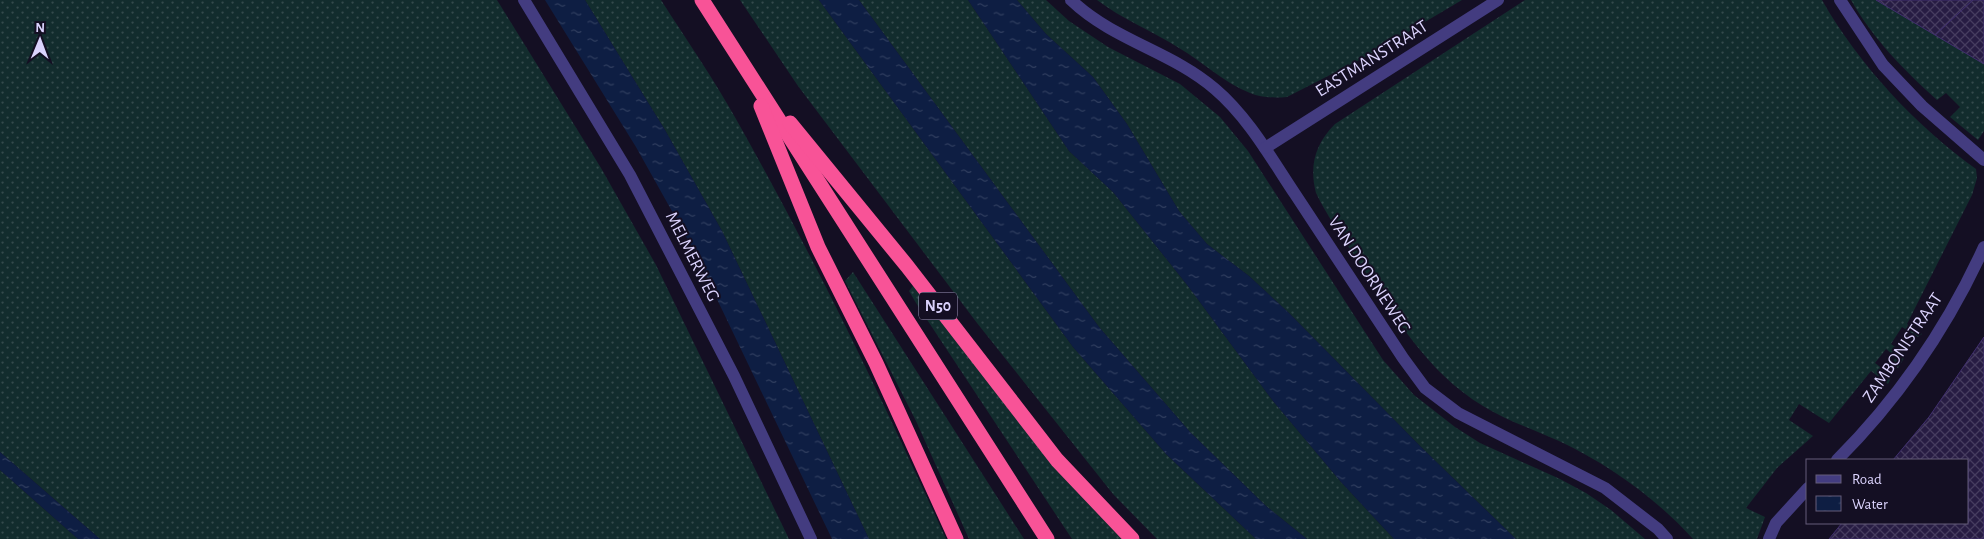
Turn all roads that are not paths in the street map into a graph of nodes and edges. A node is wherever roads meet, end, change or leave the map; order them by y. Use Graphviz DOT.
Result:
graph roads {
  1 [pos="524,0"];
  2 [pos="702,0"];
  3 [pos="1071,0"];
  4 [pos="1498,0"];
  5 [pos="1840,0"];
  6 [pos="746,70"];
  7 [pos="1265,148"];
  8 [pos="1984,160"];
  9 [pos="1984,247"];
  10 [pos="1838,459"];
  11 [pos="1806,490"];
  12 [pos="811,539"];
  13 [pos="956,539"];
  14 [pos="1047,539"];
  15 [pos="1132,539"];
  16 [pos="1667,539"];
  17 [pos="1769,539"];
  1 -- 12 [label="street, MELMERWEG"];
  2 -- 6 [label="highway, N50"];
  3 -- 7 [label="street, VAN DOORNEWEG"];
  4 -- 7 [label="street, EASTMANSTRAAT"];
  5 -- 8 [label="street"];
  6 -- 13 [label="highway, N50"];
  6 -- 14 [label="highway, N50"];
  6 -- 15 [label="highway, N50"];
  7 -- 16 [label="street, VAN DOORNEWEG"];
  9 -- 10 [label="street, ZAMBONISTRAAT"];
  11 -- 17 [label="street"];
}
